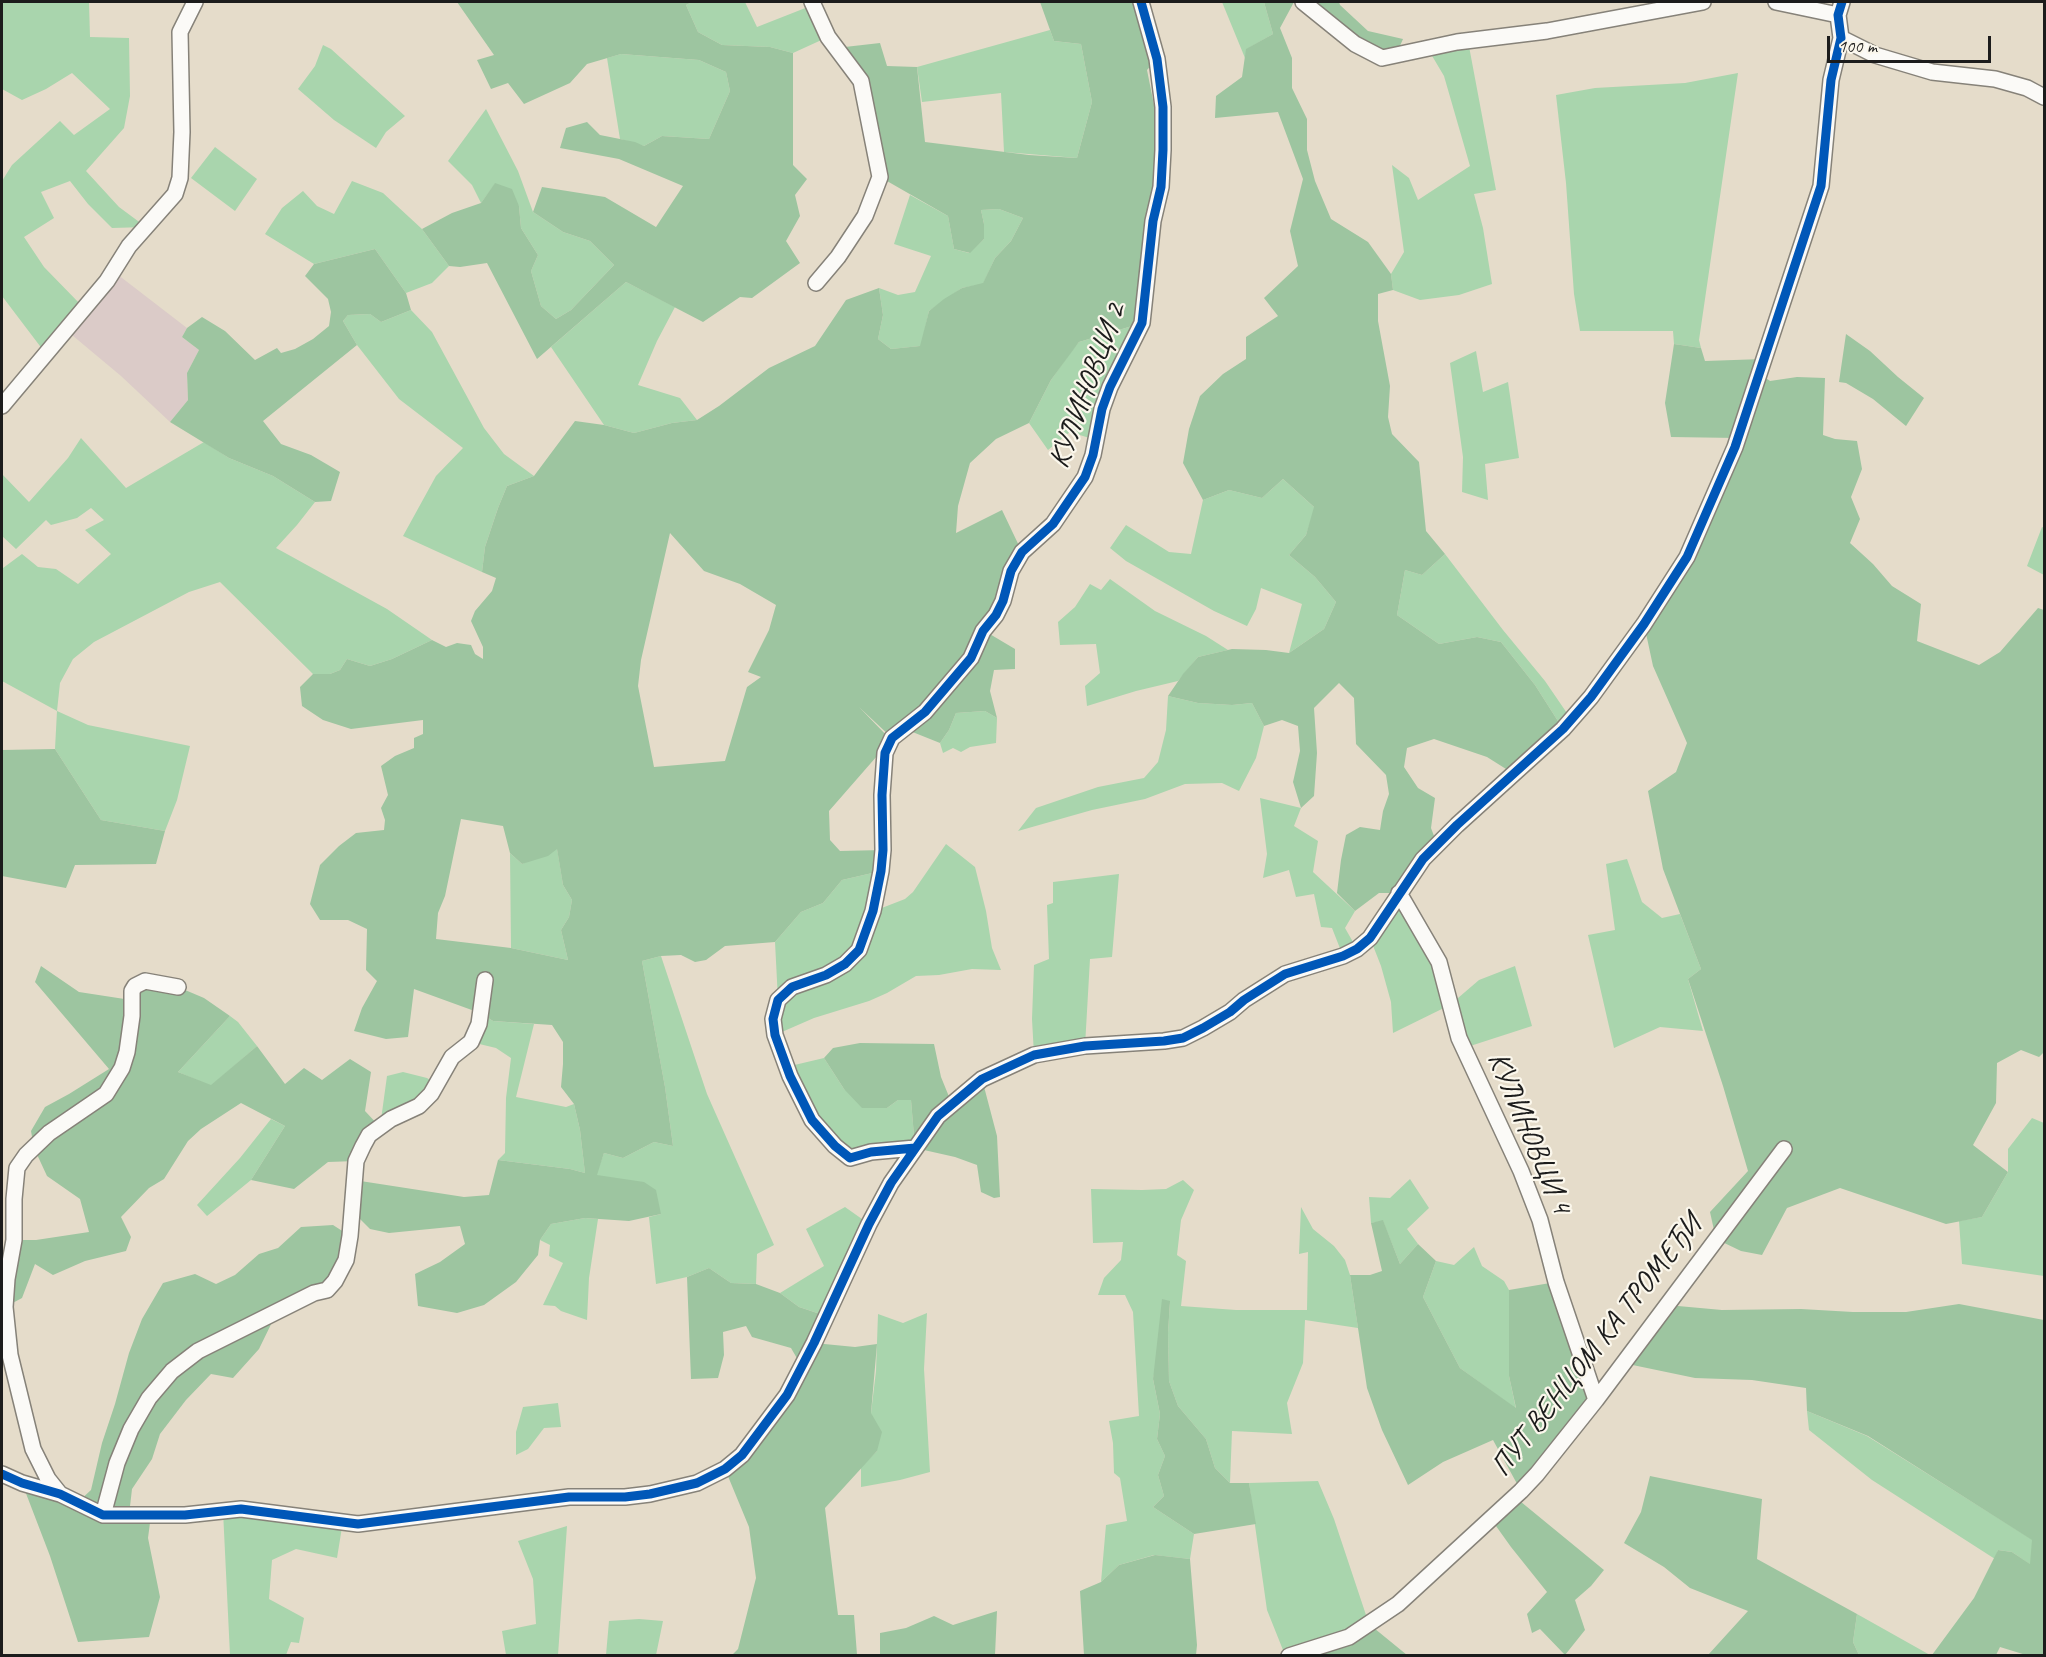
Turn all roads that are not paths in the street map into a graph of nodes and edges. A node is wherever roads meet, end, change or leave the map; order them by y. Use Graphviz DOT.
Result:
graph roads {
  1 [pos="195,2"];
  2 [pos="812,2"];
  3 [pos="1141,2"];
  4 [pos="1303,2"];
  5 [pos="1702,2"];
  6 [pos="1776,2"];
  7 [pos="1840,8"];
  8 [pos="1841,38"];
  9 [pos="2044,97"];
  10 [pos="816,283"];
  11 [pos="2,406"];
  12 [pos="1399,893"];
  13 [pos="485,980"];
  14 [pos="178,987"];
  15 [pos="915,1148"];
  16 [pos="1784,1149"];
  17 [pos="1596,1400"];
  18 [pos="2,1474"];
  19 [pos="60,1494"];
  20 [pos="103,1515"];
  21 [pos="1289,1656"];
  1 -- 11 [label="street"];
  2 -- 10 [label="street"];
  3 -- 15 [label="street, КУЛИНОВЦИ 2"];
  4 -- 5 [label="street"];
  6 -- 7 [label="street"];
  7 -- 8 [label="street"];
  8 -- 9 [label="street"];
  8 -- 12 [label="street"];
  12 -- 15 [label="street"];
  12 -- 17 [label="street, КУЛИНОВЦИ 4"];
  13 -- 20 [label="street"];
  14 -- 19 [label="street"];
  15 -- 20 [label="street"];
  16 -- 17 [label="street, ПУТ ВЕНЦОМ КА ТРОМЕЂИ"];
  17 -- 21 [label="street, ПУТ ВЕНЦОМ КА ТРОМЕЂИ"];
  18 -- 19 [label="street"];
  19 -- 20 [label="street"];
}
